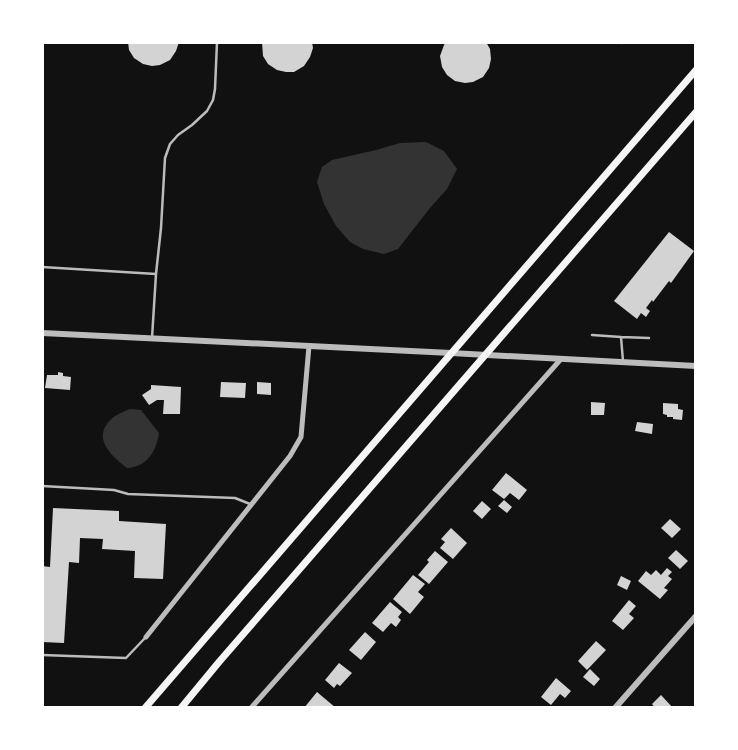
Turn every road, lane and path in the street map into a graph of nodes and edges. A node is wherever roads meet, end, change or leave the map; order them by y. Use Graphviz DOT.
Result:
graph roads {
  1 [pos="217,42"];
  2 [pos="696,70"];
  3 [pos="696,112"];
  4 [pos="42,266"];
  5 [pos="156,274"];
  6 [pos="42,333"];
  7 [pos="592,335"];
  8 [pos="621,337"];
  9 [pos="152,338"];
  10 [pos="649,338"];
  11 [pos="309,346"];
  12 [pos="451,353"];
  13 [pos="486,355"];
  14 [pos="560,359"];
  15 [pos="623,362"];
  16 [pos="696,366"];
  17 [pos="42,486"];
  18 [pos="251,504"];
  19 [pos="696,616"];
  20 [pos="146,637"];
  21 [pos="42,655"];
  22 [pos="146,708"];
  23 [pos="181,708"];
  24 [pos="251,708"];
  25 [pos="615,708"];
  1 -- 5 [label="lane"];
  2 -- 12 [label="main road"];
  3 -- 13 [label="main road"];
  4 -- 5 [label="lane"];
  5 -- 9 [label="lane"];
  6 -- 9 [label="street"];
  7 -- 8 [label="lane"];
  8 -- 10 [label="lane"];
  8 -- 15 [label="lane"];
  9 -- 11 [label="street"];
  11 -- 12 [label="street"];
  11 -- 18 [label="street"];
  12 -- 13 [label="street"];
  12 -- 22 [label="main road"];
  13 -- 14 [label="street"];
  13 -- 23 [label="main road"];
  14 -- 15 [label="street"];
  14 -- 24 [label="street"];
  15 -- 16 [label="street"];
  17 -- 18 [label="lane"];
  18 -- 20 [label="street"];
  19 -- 25 [label="street"];
  20 -- 21 [label="lane"];
}
